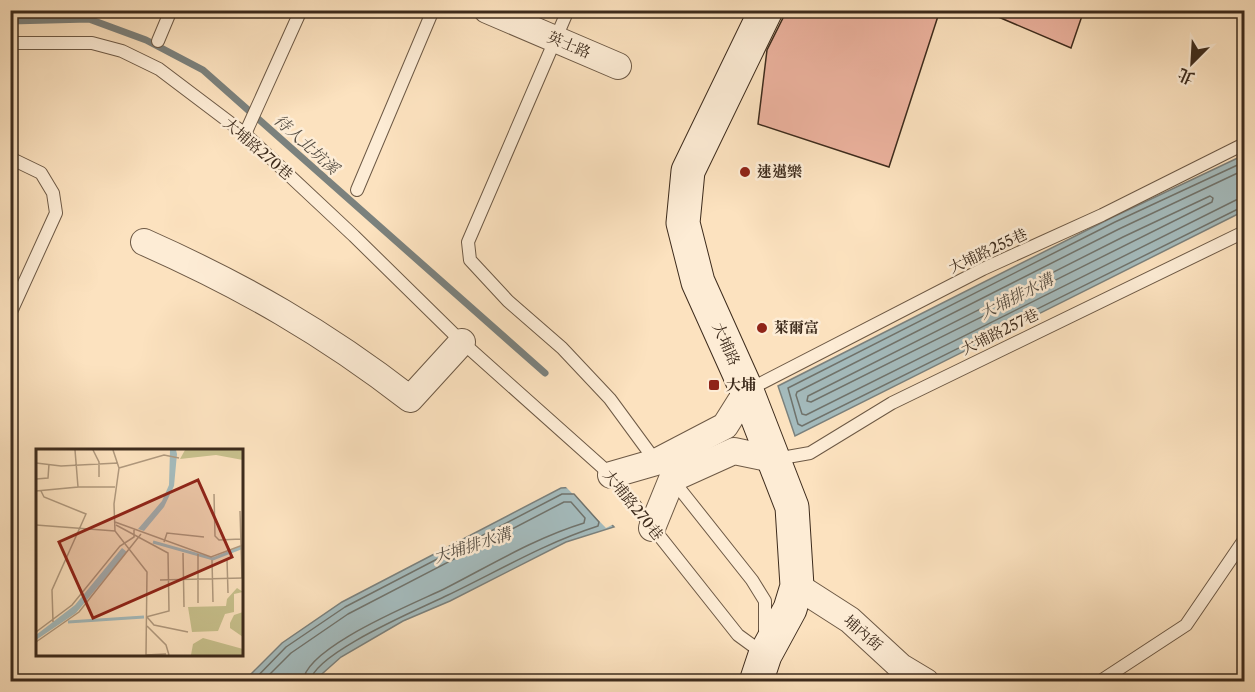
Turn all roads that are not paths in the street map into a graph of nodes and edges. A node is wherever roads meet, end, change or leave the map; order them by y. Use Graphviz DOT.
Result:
graph roads {
  1 [pos="171,10"];
  2 [pos="301,10"];
  3 [pos="433,10"];
  4 [pos="487,10"];
  5 [pos="568,10"];
  6 [pos="766,10"];
  7 [pos="556,40"];
  8 [pos="158,41"];
  9 [pos="10,43"];
  10 [pos="618,66"];
  11 [pos="245,135"];
  12 [pos="1245,144"];
  13 [pos="10,158"];
  14 [pos="357,190"];
  15 [pos="1245,232"];
  16 [pos="144,242"];
  17 [pos="10,314"];
  18 [pos="462,342"];
  19 [pos="747,391"];
  20 [pos="771,459"];
  21 [pos="664,470"];
  22 [pos="611,475"];
  23 [pos="652,528"];
  24 [pos="1245,540"];
  25 [pos="797,586"];
  26 [pos="761,668"];
  27 [pos="926,681"];
  28 [pos="1099,681"];
  1 -- 8 [label="lane"];
  2 -- 11 [label="lane"];
  3 -- 14 [label="lane"];
  4 -- 7 [label="street, 英士路"];
  5 -- 7 [label="lane"];
  6 -- 19 [label="main road, 大埔路"];
  7 -- 10 [label="street, 英士路"];
  7 -- 21 [label="lane"];
  9 -- 11 [label="lane, 大埔路270巷"];
  11 -- 18 [label="lane, 大埔路270巷"];
  12 -- 19 [label="lane, 大埔路255巷"];
  13 -- 17 [label="lane"];
  15 -- 20 [label="lane, 大埔路257巷"];
  16 -- 18 [label="street"];
  18 -- 22 [label="lane, 大埔路270巷"];
  19 -- 20 [label="main road, 大埔路"];
  19 -- 21 [label="street"];
  20 -- 21 [label="street"];
  20 -- 25 [label="main road, 大埔路"];
  21 -- 22 [label="street"];
  21 -- 23 [label="street"];
  21 -- 26 [label="lane"];
  22 -- 23 [label="lane, 大埔路270巷"];
  23 -- 26 [label="lane, 大埔路270巷"];
  24 -- 28 [label="lane"];
  25 -- 26 [label="main road, 大埔路"];
  25 -- 27 [label="street, 埔內街"];
}
